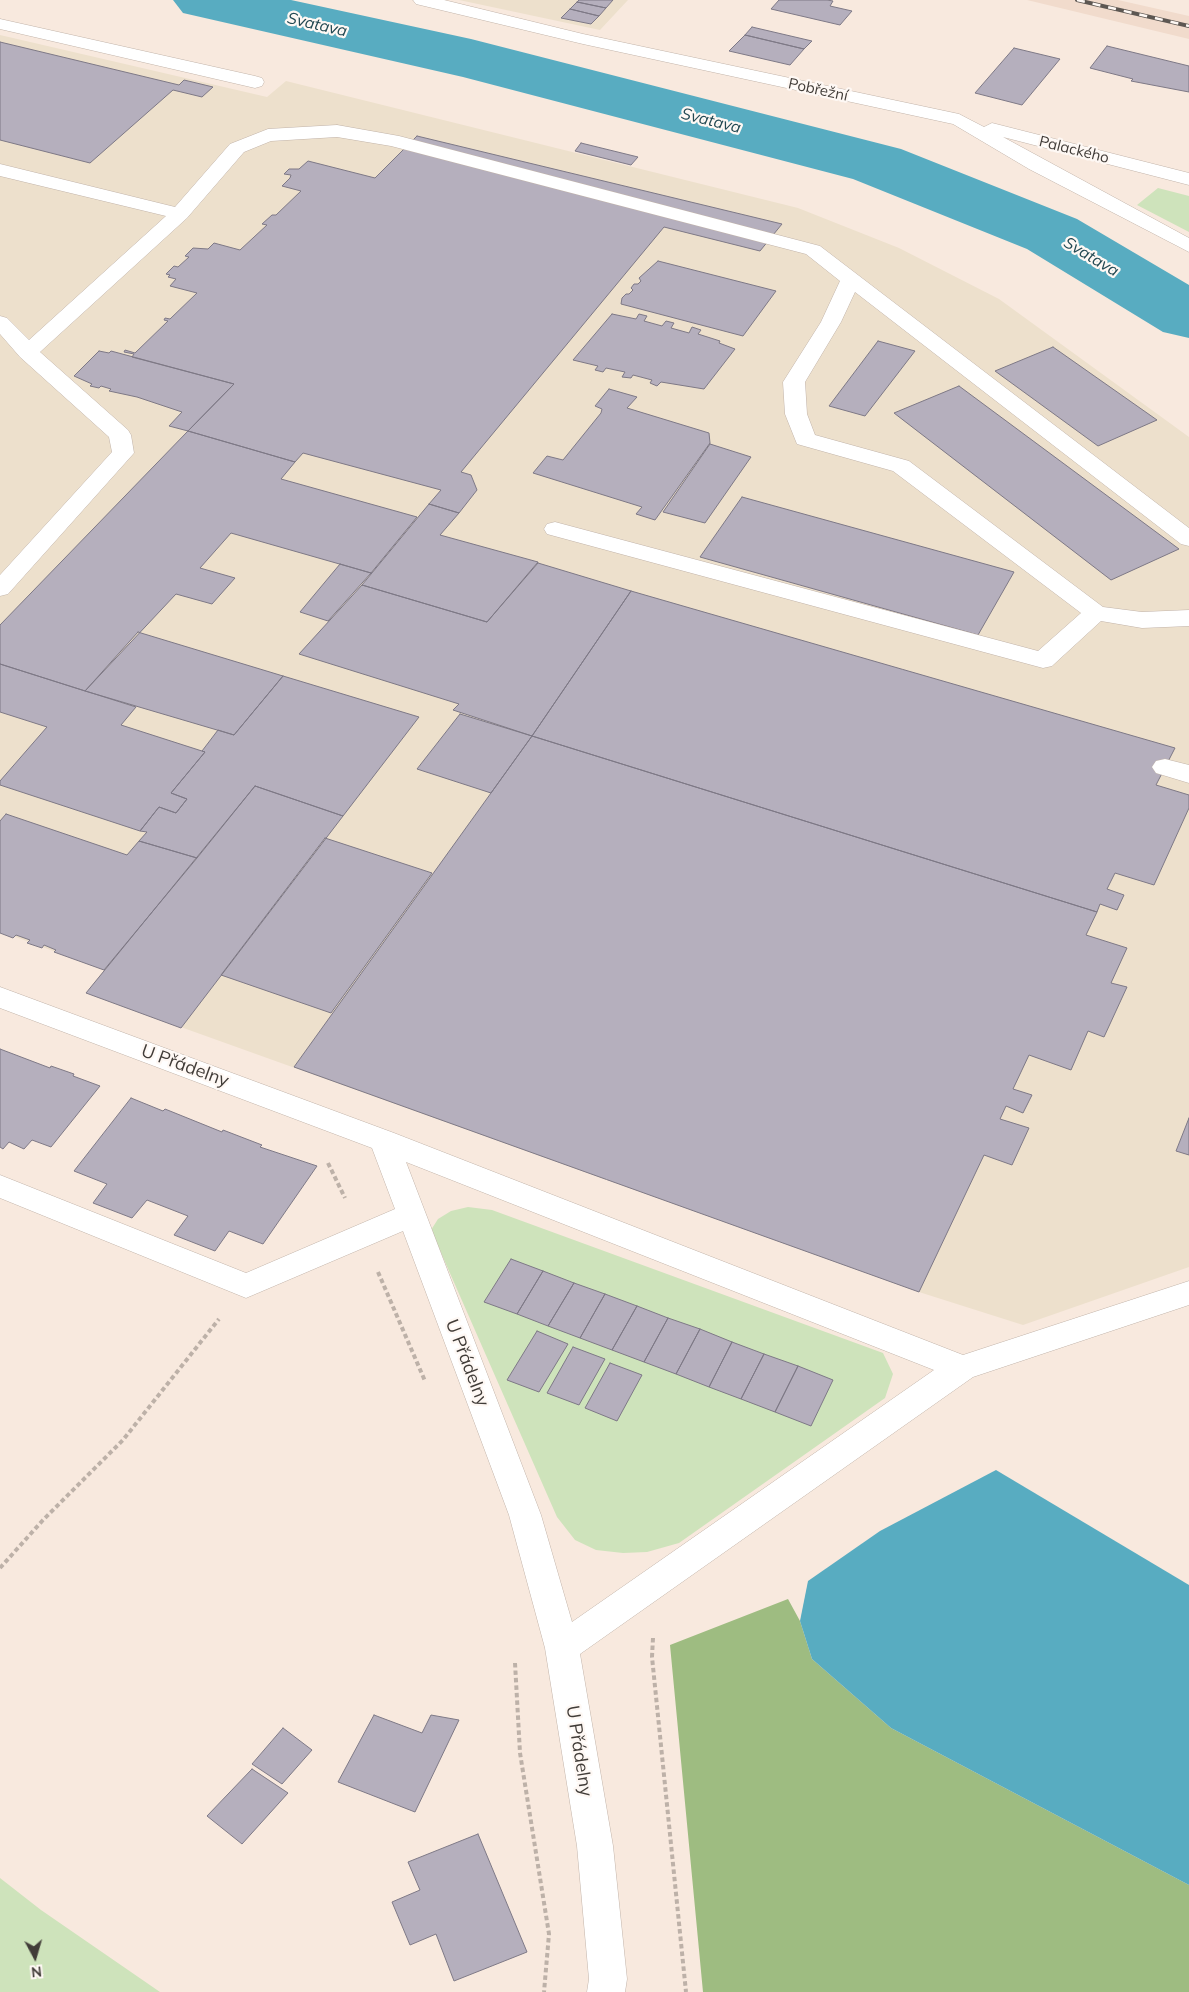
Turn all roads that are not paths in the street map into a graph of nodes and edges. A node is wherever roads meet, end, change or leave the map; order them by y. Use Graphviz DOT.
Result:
graph roads {
  1 [pos="422,0"];
  2 [pos="0,24"];
  3 [pos="256,82"];
  4 [pos="958,120"];
  5 [pos="0,170"];
  6 [pos="1189,179"];
  7 [pos="180,214"];
  8 [pos="1189,246"];
  9 [pos="851,279"];
  10 [pos="0,322"];
  11 [pos="28,352"];
  12 [pos="555,529"];
  13 [pos="1189,539"];
  14 [pos="4,578"];
  15 [pos="1096,613"];
  16 [pos="1189,618"];
  17 [pos="0,997"];
  18 [pos="384,1141"];
  19 [pos="0,1186"];
  20 [pos="411,1215"];
  21 [pos="1189,1293"];
  22 [pos="962,1368"];
  23 [pos="562,1648"];
  24 [pos="606,1992"];
  1 -- 4 [label="street, Pobřežní"];
  2 -- 3 [label="street"];
  4 -- 6 [label="street, Palackého"];
  4 -- 8 [label="street, Pobřežní"];
  5 -- 7 [label="street"];
  7 -- 9 [label="street"];
  7 -- 11 [label="street"];
  9 -- 13 [label="street"];
  9 -- 15 [label="street"];
  10 -- 11 [label="street"];
  11 -- 14 [label="street"];
  12 -- 15 [label="street"];
  15 -- 16 [label="street"];
  17 -- 18 [label="street, U Přádelny"];
  18 -- 20 [label="street, U Přádelny"];
  18 -- 22 [label="street"];
  19 -- 20 [label="street"];
  20 -- 23 [label="street, U Přádelny"];
  21 -- 22 [label="street"];
  22 -- 23 [label="street"];
  23 -- 24 [label="street, U Přádelny"];
}
